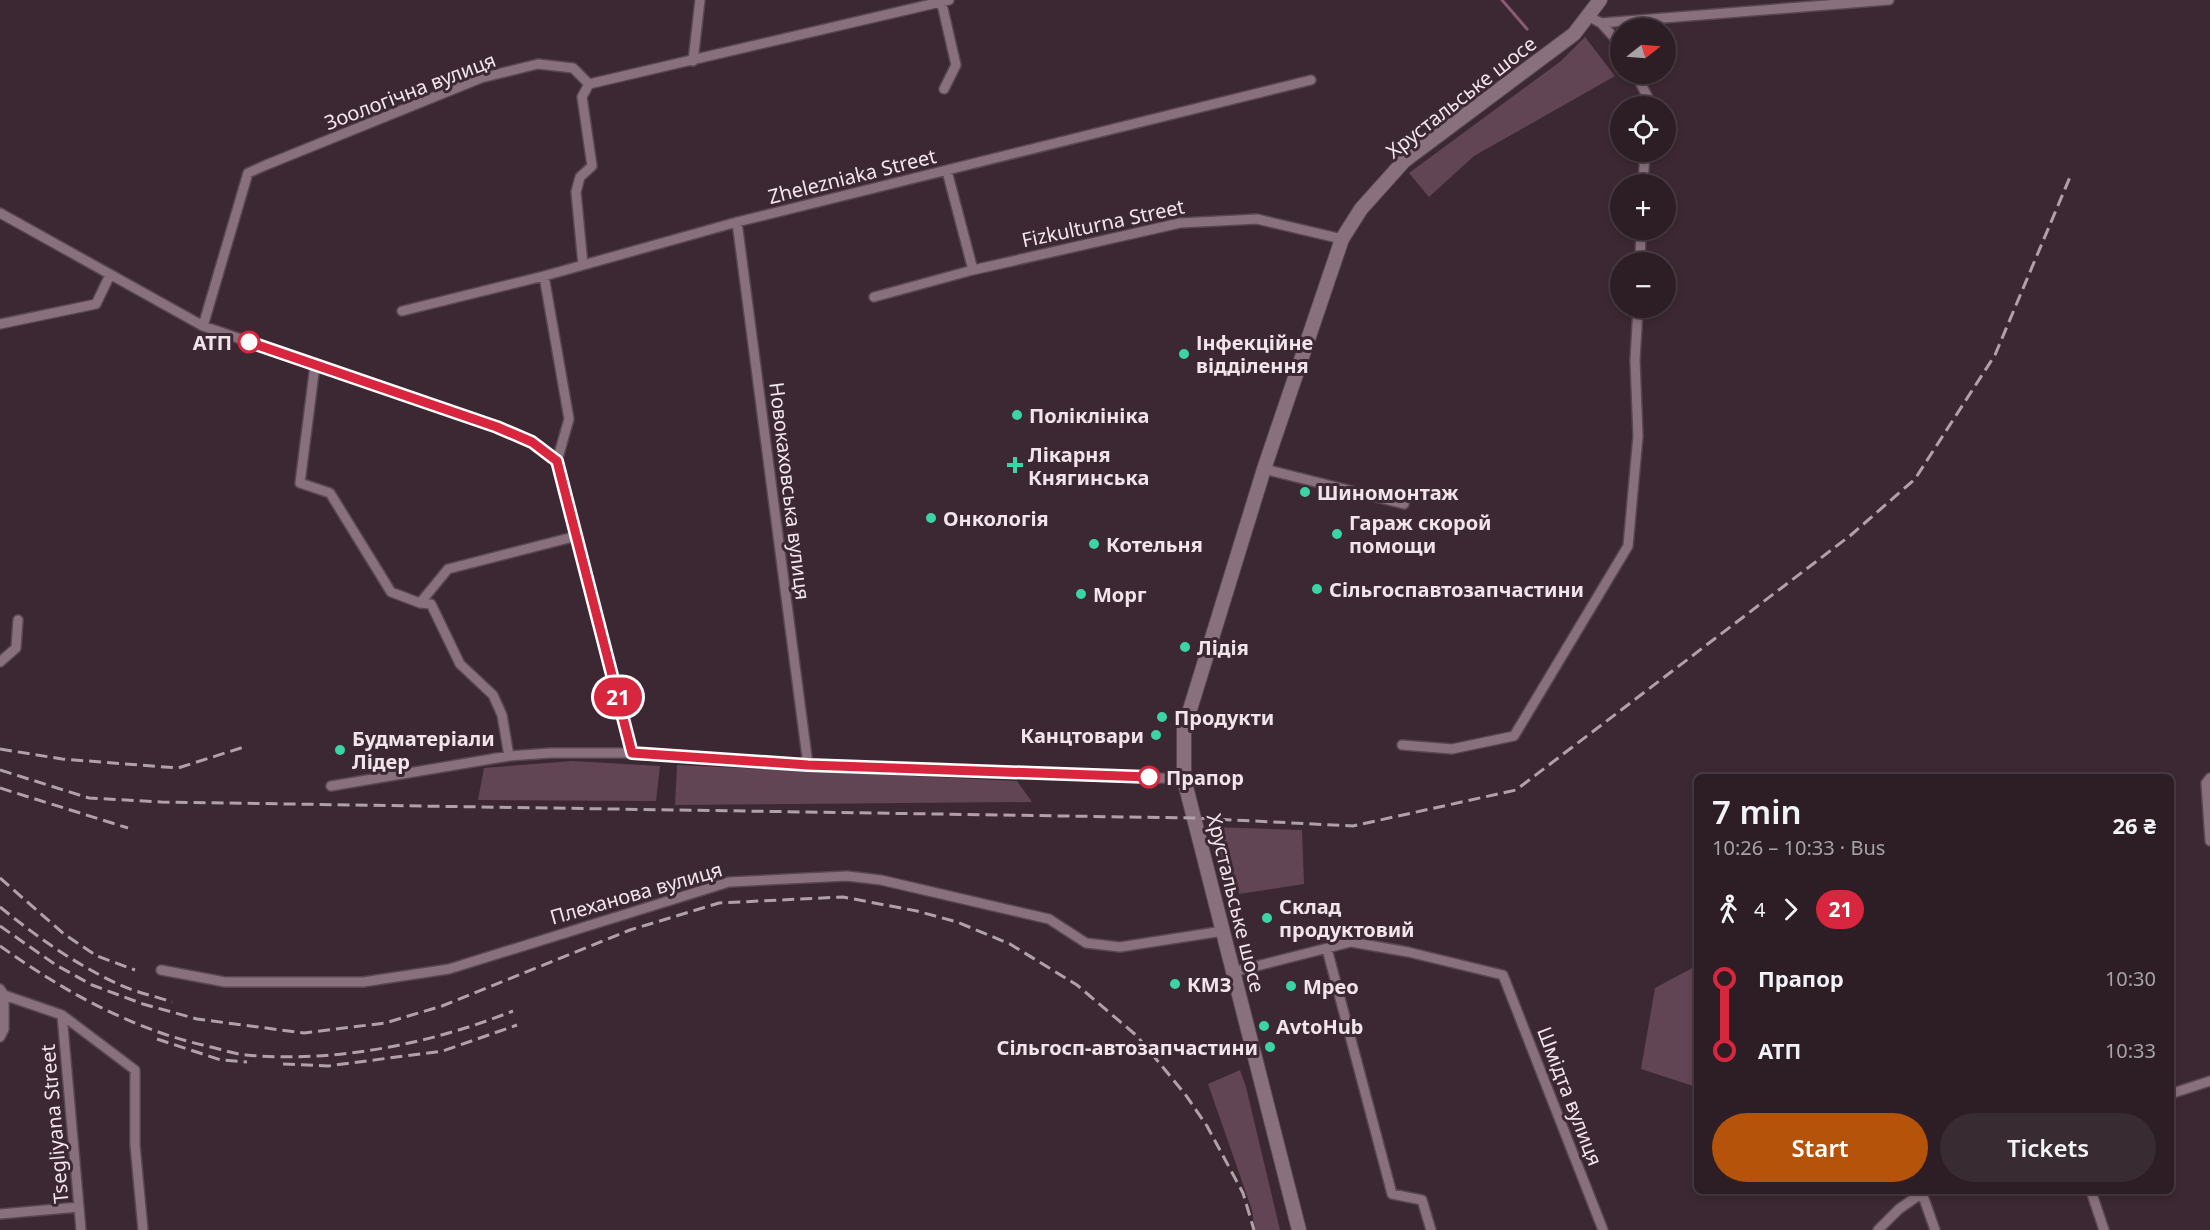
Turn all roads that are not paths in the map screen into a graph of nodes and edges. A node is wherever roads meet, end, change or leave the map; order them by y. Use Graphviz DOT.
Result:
graph roads {
  1 [pos="700,0"];
  2 [pos="1600,0"];
  3 [pos="1889,0"];
  4 [pos="944,1"];
  5 [pos="1588,16"];
  6 [pos="1601,23"];
  7 [pos="1610,33"];
  8 [pos="693,61"];
  9 [pos="1311,80"];
  10 [pos="589,84"];
  11 [pos="945,89"];
  12 [pos="947,171"];
  13 [pos="0,213"];
  14 [pos="737,222"];
  15 [pos="1342,239"];
  16 [pos="583,265"];
  17 [pos="973,270"];
  18 [pos="110,275"];
  19 [pos="544,276"];
  20 [pos="874,297"];
  21 [pos="402,311"];
  22 [pos="1637,318"];
  23 [pos="0,324"];
  24 [pos="203,326"];
  25 [pos="315,366"];
  26 [pos="557,461"];
  27 [pos="1264,469"];
  28 [pos="1404,504"];
  29 [pos="577,536"];
  30 [pos="420,603"];
  31 [pos="18,620"];
  32 [pos="0,662"];
  33 [pos="1402,745"];
  34 [pos="632,753"];
  35 [pos="509,756"];
  36 [pos="808,765"];
  37 [pos="2210,778"];
  38 [pos="1184,779"];
  39 [pos="331,786"];
  40 [pos="2208,791"];
  41 [pos="2210,841"];
  42 [pos="1223,931"];
  43 [pos="1327,949"];
  44 [pos="161,970"];
  45 [pos="1233,972"];
  46 [pos="2,992"];
  47 [pos="62,1015"];
  48 [pos="0,1037"];
  49 [pos="2210,1081"];
  50 [pos="2174,1093"];
  51 [pos="1921,1194"];
  52 [pos="1925,1194"];
  53 [pos="2092,1194"];
  54 [pos="80,1207"];
  55 [pos="0,1214"];
  56 [pos="81,1230"];
  57 [pos="143,1230"];
  58 [pos="1299,1230"];
  59 [pos="1431,1230"];
  60 [pos="1603,1230"];
  61 [pos="1878,1230"];
  62 [pos="1935,1230"];
  63 [pos="2104,1230"];
  1 -- 8 [label="street"];
  2 -- 5 [label="street, Хрустальське шосе"];
  3 -- 6 [label="street"];
  4 -- 8 [label="street"];
  4 -- 11 [label="street"];
  5 -- 6 [label="street"];
  5 -- 15 [label="street, Хрустальське шосе"];
  6 -- 7 [label="street"];
  8 -- 10 [label="street"];
  9 -- 12 [label="street, Zhelezniaka Street"];
  10 -- 16 [label="street"];
  10 -- 24 [label="street, Зоологічна вулиця"];
  12 -- 14 [label="street, Zhelezniaka Street"];
  12 -- 17 [label="street"];
  13 -- 18 [label="street"];
  14 -- 16 [label="street, Zhelezniaka Street"];
  14 -- 36 [label="street, Новокаховська вулиця"];
  15 -- 17 [label="street, Fizkulturna Street"];
  15 -- 27 [label="street, Хрустальське шосе"];
  16 -- 19 [label="street, Zhelezniaka Street"];
  17 -- 20 [label="street, Fizkulturna Street"];
  18 -- 23 [label="street"];
  18 -- 24 [label="street"];
  19 -- 21 [label="street, Zhelezniaka Street"];
  19 -- 26 [label="street"];
  22 -- 33 [label="street"];
  24 -- 25 [label="street"];
  25 -- 26 [label="street"];
  25 -- 30 [label="street"];
  26 -- 29 [label="street"];
  27 -- 28 [label="street"];
  27 -- 38 [label="street, Хрустальське шосе"];
  29 -- 30 [label="street"];
  29 -- 34 [label="street"];
  30 -- 35 [label="street"];
  31 -- 32 [label="street"];
  34 -- 35 [label="street"];
  34 -- 36 [label="street"];
  35 -- 39 [label="street"];
  36 -- 38 [label="street"];
  37 -- 40 [label="street"];
  38 -- 42 [label="street, Хрустальське шосе"];
  40 -- 41 [label="street"];
  42 -- 44 [label="street, Плеханова вулиця"];
  42 -- 45 [label="street, Хрустальське шосе"];
  43 -- 45 [label="street"];
  43 -- 59 [label="street"];
  43 -- 60 [label="street, Шмідта вулиця"];
  45 -- 58 [label="street, Хрустальське шосе"];
  46 -- 47 [label="street"];
  46 -- 48 [label="street"];
  47 -- 54 [label="street, Tsegliyana Street"];
  47 -- 57 [label="street"];
  49 -- 50 [label="street"];
  51 -- 61 [label="street"];
  52 -- 62 [label="street"];
  53 -- 63 [label="street"];
  54 -- 55 [label="street"];
  54 -- 56 [label="street, Tsegliyana Street"];
}
